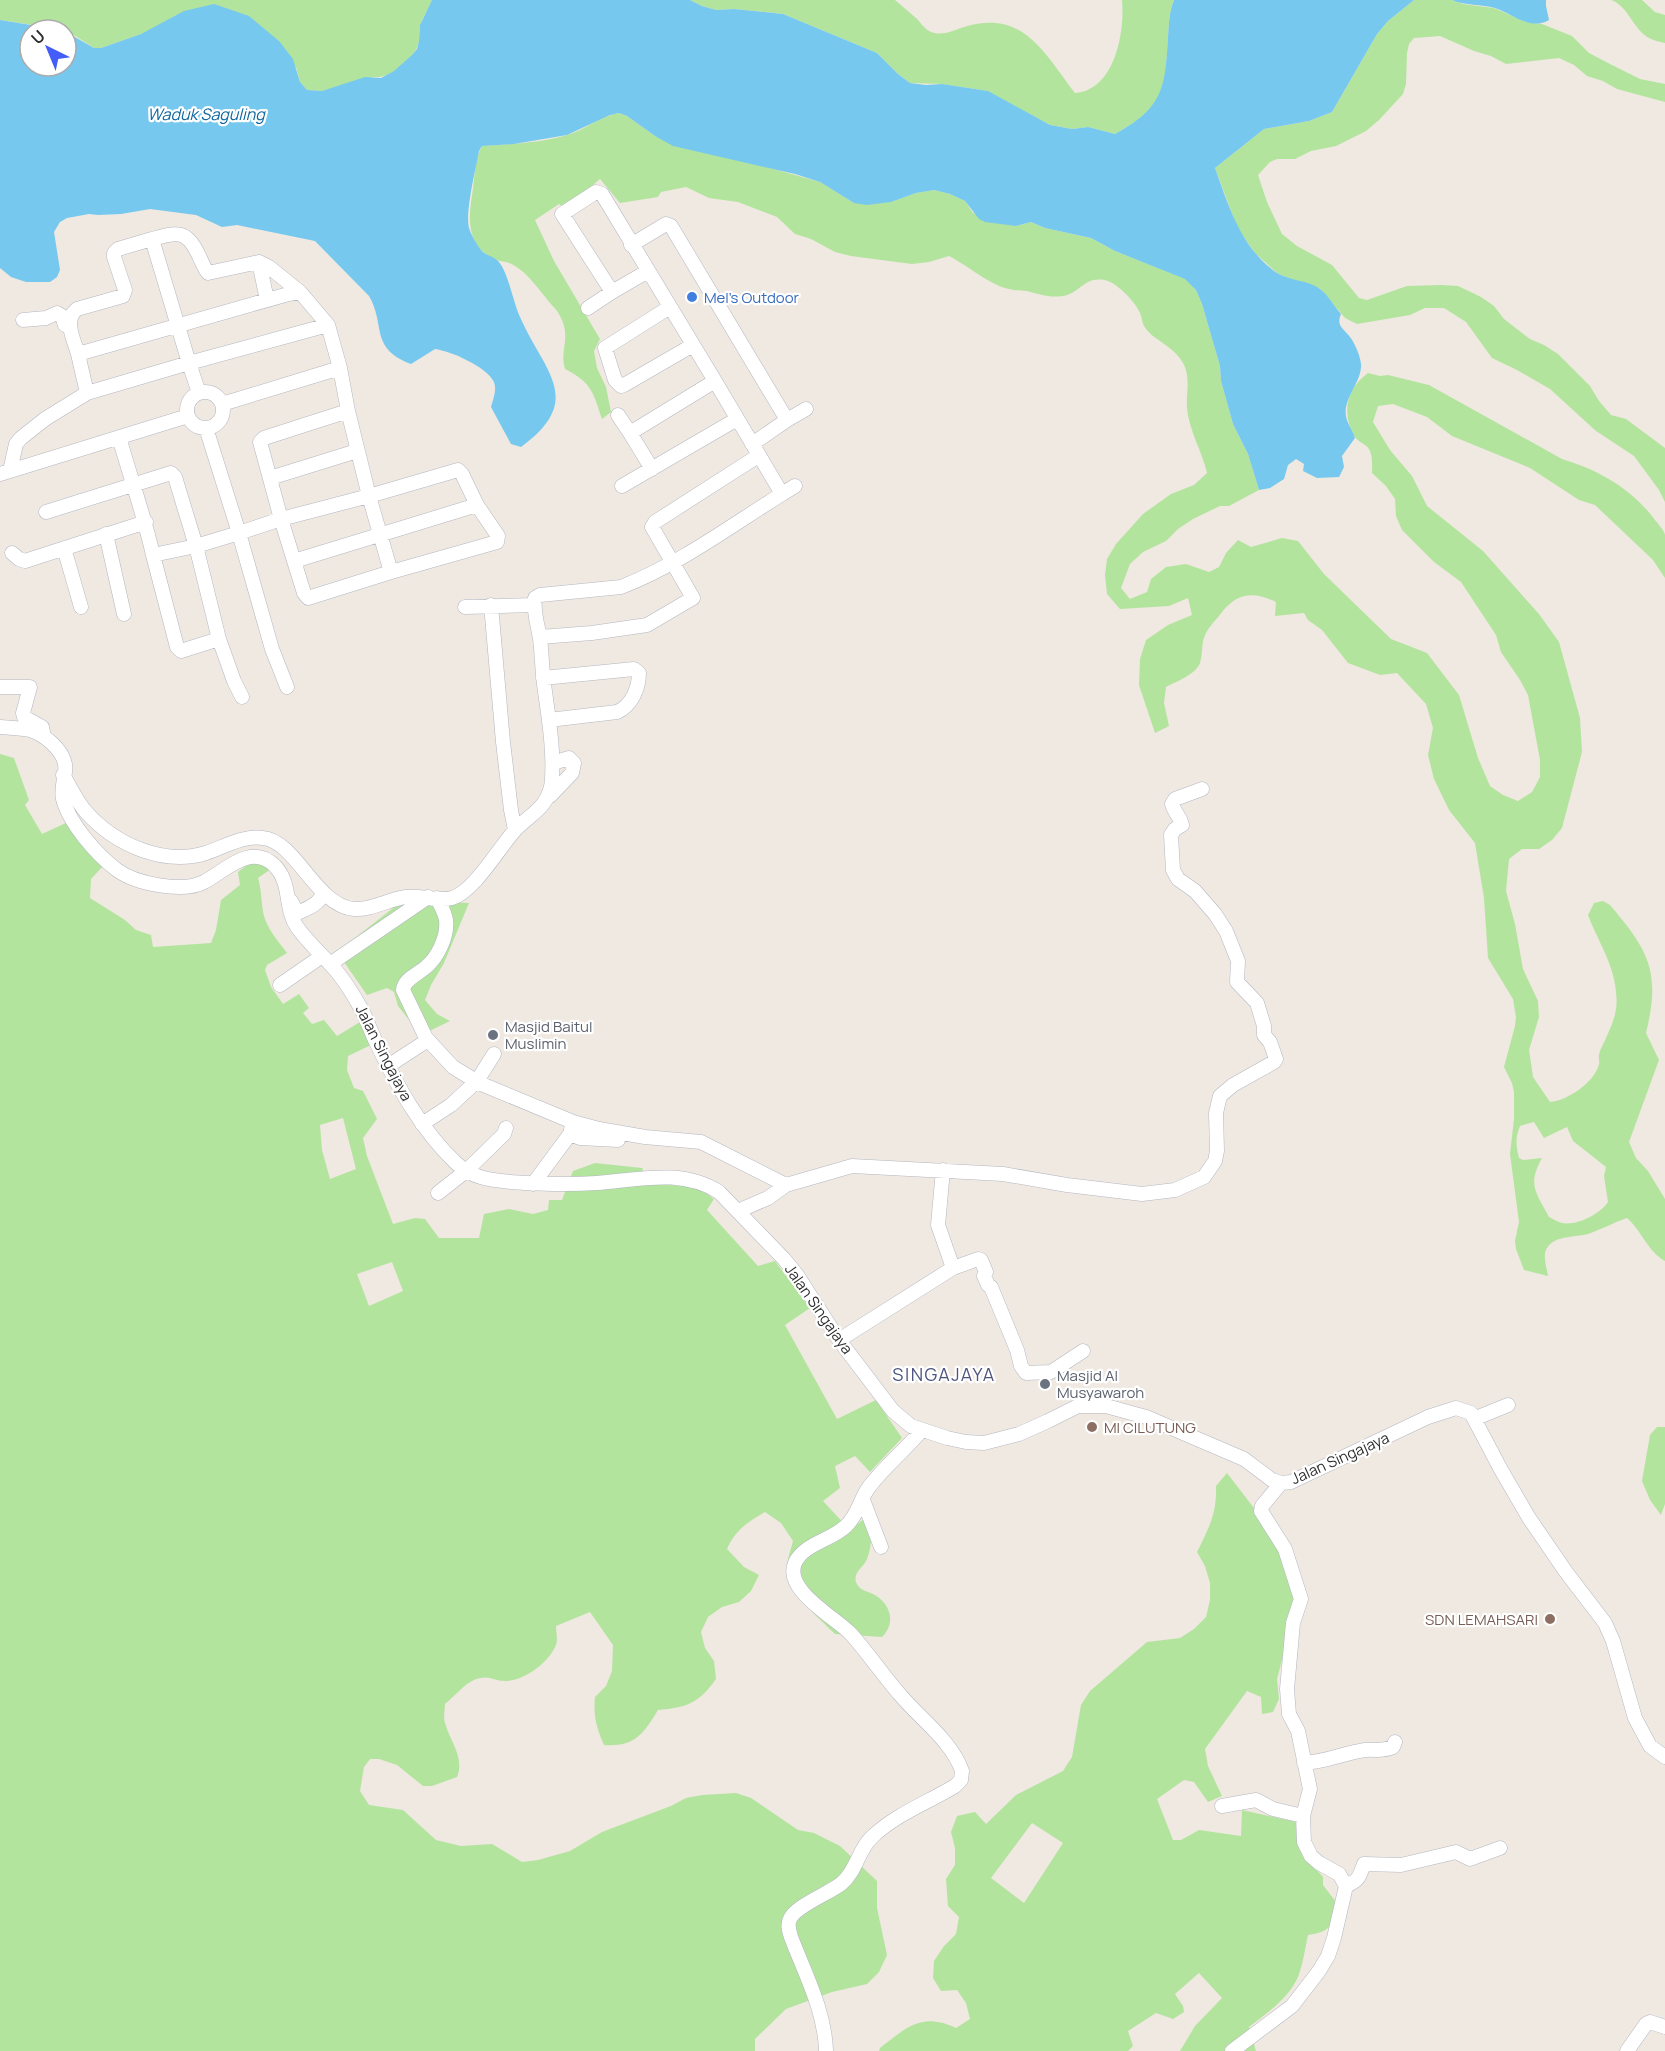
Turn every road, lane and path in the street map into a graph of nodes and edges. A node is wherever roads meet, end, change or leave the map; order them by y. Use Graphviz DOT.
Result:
graph roads {
  1 [pos="152,239"];
  2 [pos="631,245"];
  3 [pos="259,262"];
  4 [pos="648,271"];
  5 [pos="300,292"];
  6 [pos="612,292"];
  7 [pos="267,300"];
  8 [pos="670,307"];
  9 [pos="588,308"];
  10 [pos="23,320"];
  11 [pos="328,325"];
  12 [pos="69,326"];
  13 [pos="179,326"];
  14 [pos="693,345"];
  15 [pos="78,354"];
  16 [pos="189,363"];
  17 [pos="340,368"];
  18 [pos="715,381"];
  19 [pos="87,393"];
  20 [pos="199,393"];
  21 [pos="222,404"];
  22 [pos="806,408"];
  23 [pos="348,411"];
  24 [pos="618,415"];
  25 [pos="188,416"];
  26 [pos="737,419"];
  27 [pos="787,420"];
  28 [pos="206,428"];
  29 [pos="630,432"];
  30 [pos="119,437"];
  31 [pos="755,450"];
  32 [pos="357,451"];
  33 [pos="652,469"];
  34 [pos="5,473"];
  35 [pos="270,478"];
  36 [pos="133,485"];
  37 [pos="622,486"];
  38 [pos="795,486"];
  39 [pos="782,494"];
  40 [pos="369,496"];
  41 [pos="477,505"];
  42 [pos="46,512"];
  43 [pos="281,519"];
  44 [pos="146,522"];
  45 [pos="238,533"];
  46 [pos="106,534"];
  47 [pos="380,535"];
  48 [pos="196,546"];
  49 [pos="64,548"];
  50 [pos="12,553"];
  51 [pos="153,555"];
  52 [pos="294,561"];
  53 [pos="673,562"];
  54 [pos="391,572"];
  55 [pos="491,605"];
  56 [pos="534,605"];
  57 [pos="81,607"];
  58 [pos="465,607"];
  59 [pos="124,615"];
  60 [pos="540,637"];
  61 [pos="219,639"];
  62 [pos="543,678"];
  63 [pos="0,687"];
  64 [pos="287,687"];
  65 [pos="242,697"];
  66 [pos="549,720"];
  67 [pos="0,727"];
  68 [pos="44,737"];
  69 [pos="553,763"];
  70 [pos="63,775"];
  71 [pos="1202,789"];
  72 [pos="543,804"];
  73 [pos="515,830"];
  74 [pos="323,892"];
  75 [pos="432,898"];
  76 [pos="290,900"];
  77 [pos="326,960"];
  78 [pos="280,985"];
  79 [pos="427,1040"];
  80 [pos="494,1054"];
  81 [pos="388,1066"];
  82 [pos="477,1082"];
  83 [pos="422,1124"];
  84 [pos="506,1128"];
  85 [pos="571,1128"];
  86 [pos="640,1142"];
  87 [pos="943,1170"];
  88 [pos="466,1171"];
  89 [pos="533,1184"];
  90 [pos="786,1185"];
  91 [pos="438,1193"];
  92 [pos="738,1211"];
  93 [pos="953,1268"];
  94 [pos="839,1340"];
  95 [pos="1083,1351"];
  96 [pos="1508,1405"];
  97 [pos="1476,1418"];
  98 [pos="922,1430"];
  99 [pos="1281,1483"];
  100 [pos="863,1500"];
  101 [pos="881,1547"];
  102 [pos="1395,1742"];
  103 [pos="1665,1757"];
  104 [pos="1304,1763"];
  105 [pos="1222,1806"];
  106 [pos="1303,1816"];
  107 [pos="1500,1848"];
  108 [pos="1346,1886"];
  109 [pos="1665,2027"];
  110 [pos="826,2051"];
  111 [pos="1232,2051"];
  112 [pos="1627,2051"];
  1 -- 3 [label="street"];
  1 -- 12 [label="street"];
  1 -- 13 [label="street"];
  2 -- 4 [label="street"];
  2 -- 6 [label="street"];
  2 -- 27 [label="street"];
  3 -- 5 [label="street"];
  3 -- 7 [label="street"];
  4 -- 6 [label="street"];
  4 -- 8 [label="street"];
  5 -- 7 [label="street"];
  5 -- 11 [label="street"];
  6 -- 9 [label="street"];
  7 -- 13 [label="street"];
  8 -- 14 [label="street"];
  8 -- 14 [label="street"];
  10 -- 12 [label="street"];
  11 -- 16 [label="street"];
  11 -- 17 [label="street"];
  12 -- 15 [label="street"];
  13 -- 15 [label="street"];
  13 -- 16 [label="street"];
  14 -- 18 [label="street"];
  15 -- 19 [label="street"];
  16 -- 19 [label="street"];
  16 -- 20 [label="street"];
  17 -- 21 [label="street"];
  17 -- 23 [label="street"];
  18 -- 26 [label="street"];
  18 -- 29 [label="street"];
  19 -- 34 [label="street"];
  20 -- 21 [label="street"];
  20 -- 25 [label="street"];
  21 -- 28 [label="street"];
  22 -- 27 [label="street"];
  23 -- 32 [label="street"];
  23 -- 35 [label="street"];
  24 -- 29 [label="street"];
  25 -- 28 [label="street"];
  25 -- 30 [label="street"];
  26 -- 31 [label="street"];
  26 -- 33 [label="street"];
  27 -- 31 [label="street"];
  28 -- 45 [label="street"];
  29 -- 33 [label="street"];
  30 -- 34 [label="street"];
  30 -- 36 [label="street"];
  31 -- 39 [label="street"];
  31 -- 53 [label="street"];
  32 -- 35 [label="street"];
  32 -- 40 [label="street"];
  33 -- 37 [label="street"];
  35 -- 43 [label="street"];
  36 -- 42 [label="street"];
  36 -- 44 [label="street"];
  36 -- 48 [label="street"];
  38 -- 39 [label="street"];
  39 -- 53 [label="street"];
  40 -- 41 [label="street"];
  40 -- 43 [label="street"];
  40 -- 47 [label="street"];
  41 -- 47 [label="street"];
  41 -- 54 [label="street"];
  43 -- 45 [label="street"];
  43 -- 52 [label="street"];
  44 -- 46 [label="street"];
  44 -- 51 [label="street"];
  45 -- 48 [label="street"];
  45 -- 64 [label="street"];
  46 -- 49 [label="street"];
  46 -- 59 [label="street"];
  47 -- 52 [label="street"];
  47 -- 54 [label="street"];
  48 -- 51 [label="street"];
  48 -- 61 [label="street"];
  49 -- 50 [label="street"];
  49 -- 57 [label="street"];
  51 -- 61 [label="street"];
  52 -- 54 [label="street"];
  53 -- 56 [label="street"];
  53 -- 60 [label="street"];
  55 -- 56 [label="street"];
  55 -- 58 [label="street"];
  55 -- 73 [label="street"];
  56 -- 60 [label="street"];
  60 -- 62 [label="street"];
  61 -- 65 [label="street"];
  62 -- 66 [label="street"];
  62 -- 66 [label="street"];
  63 -- 68 [label="street, Jalan Singajaya"];
  66 -- 69 [label="street"];
  67 -- 68 [label="street"];
  68 -- 70 [label="street, Jalan Singajaya"];
  69 -- 72 [label="street"];
  69 -- 72 [label="street"];
  70 -- 74 [label="street"];
  70 -- 76 [label="street, Jalan Singajaya"];
  71 -- 87 [label="street"];
  72 -- 73 [label="street"];
  73 -- 75 [label="street"];
  74 -- 75 [label="street"];
  74 -- 76 [label="street"];
  75 -- 77 [label="street"];
  75 -- 79 [label="street"];
  76 -- 77 [label="street, Jalan Singajaya"];
  77 -- 78 [label="street"];
  77 -- 81 [label="street, Jalan Singajaya"];
  79 -- 81 [label="street"];
  79 -- 82 [label="street"];
  80 -- 82 [label="street"];
  81 -- 83 [label="street, Jalan Singajaya"];
  82 -- 83 [label="street"];
  82 -- 85 [label="street"];
  83 -- 88 [label="street, Jalan Singajaya"];
  84 -- 88 [label="street"];
  85 -- 86 [label="street"];
  85 -- 89 [label="street"];
  85 -- 90 [label="street"];
  87 -- 90 [label="street"];
  87 -- 93 [label="street"];
  88 -- 89 [label="street, Jalan Singajaya"];
  88 -- 91 [label="street"];
  89 -- 92 [label="street, Jalan Singajaya"];
  90 -- 92 [label="street"];
  92 -- 94 [label="street, Jalan Singajaya"];
  93 -- 94 [label="street"];
  93 -- 95 [label="street"];
  94 -- 98 [label="street, Jalan Singajaya"];
  96 -- 97 [label="street"];
  97 -- 99 [label="street, Jalan Singajaya"];
  97 -- 103 [label="street"];
  98 -- 99 [label="street, Jalan Singajaya"];
  98 -- 100 [label="street"];
  99 -- 104 [label="street"];
  100 -- 101 [label="street"];
  100 -- 110 [label="street"];
  102 -- 104 [label="street"];
  104 -- 106 [label="street"];
  105 -- 106 [label="street"];
  106 -- 108 [label="street"];
  107 -- 108 [label="street"];
  108 -- 111 [label="street"];
  109 -- 112 [label="street"];
}
